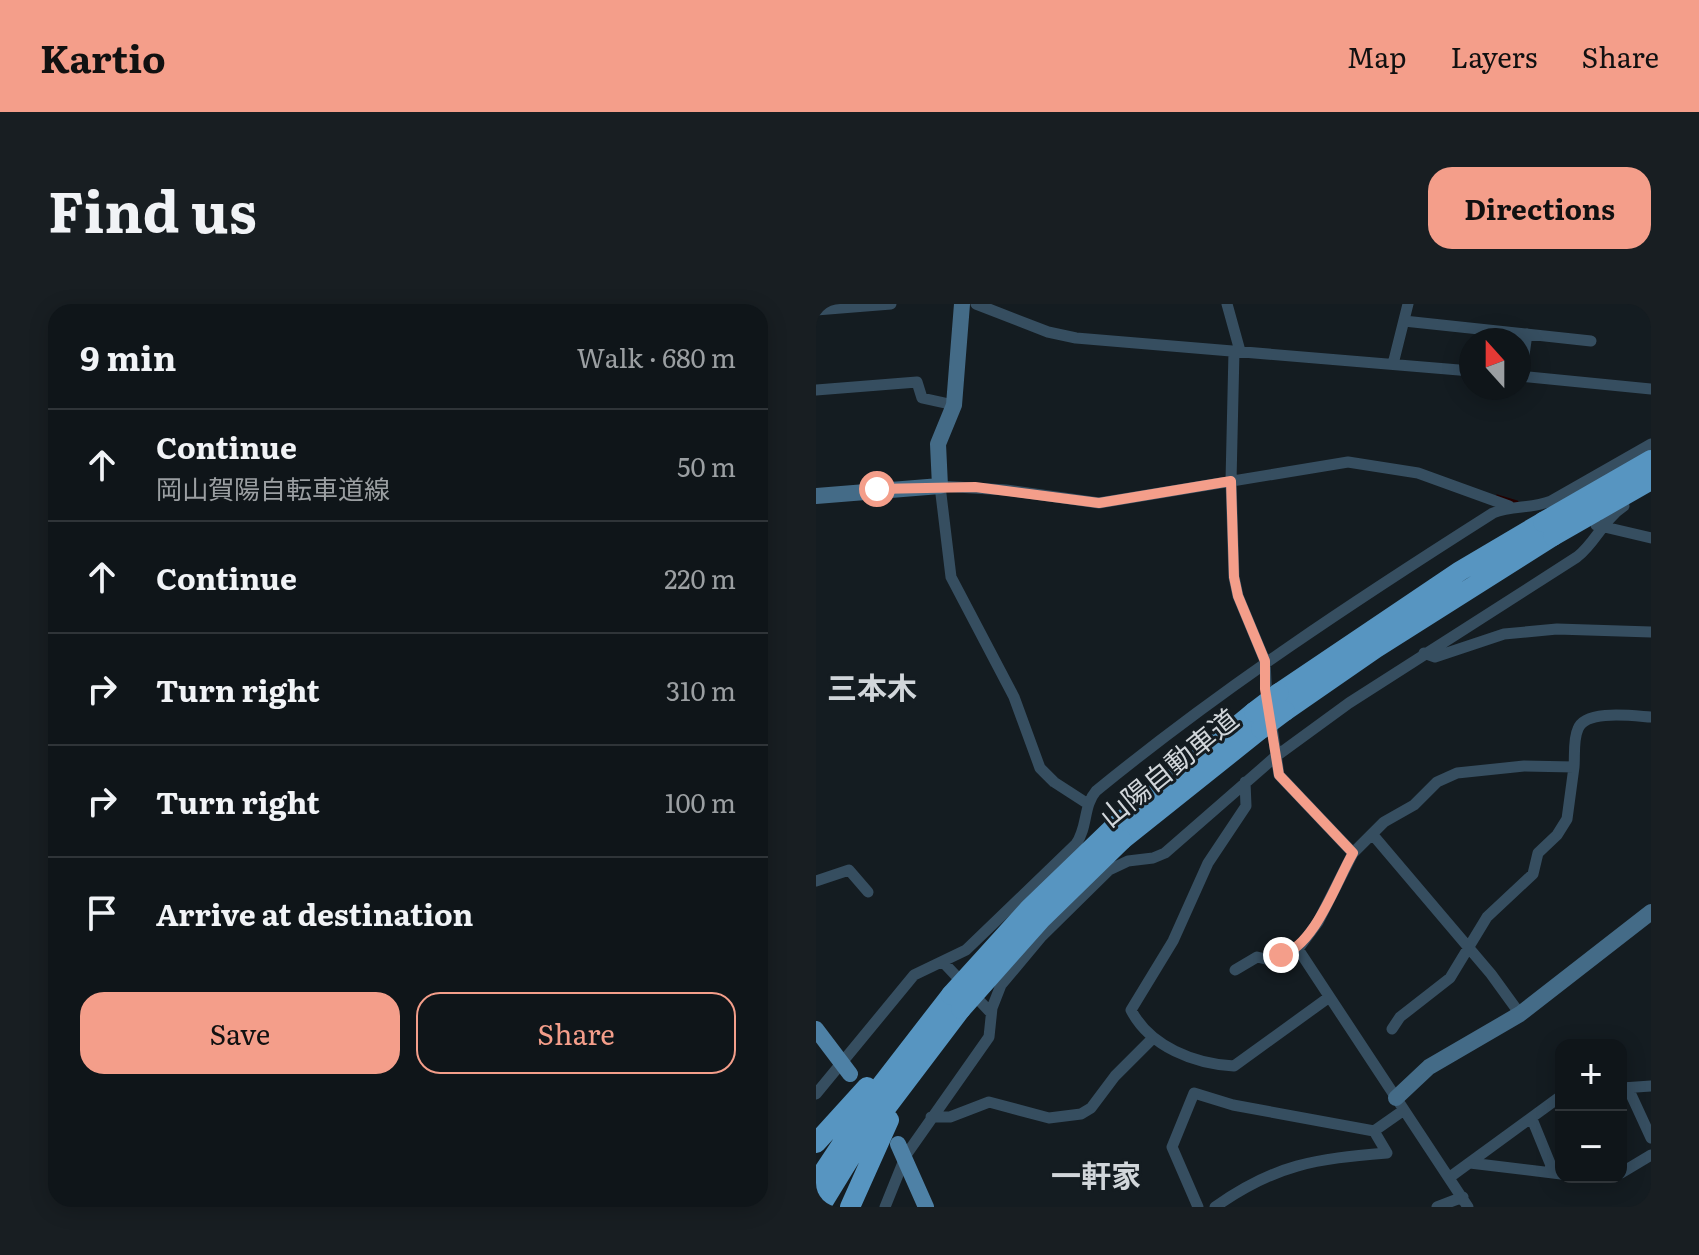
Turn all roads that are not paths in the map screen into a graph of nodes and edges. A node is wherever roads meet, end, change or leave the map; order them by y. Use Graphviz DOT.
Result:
graph roads {
  1 [pos="878,304"];
  2 [pos="891,304"];
  3 [pos="962,304"];
  4 [pos="976,304"];
  5 [pos="1227,304"];
  6 [pos="1408,304"];
  7 [pos="816,310"];
  8 [pos="1404,321"];
  9 [pos="1470,328"];
  10 [pos="1531,334"];
  11 [pos="1591,341"];
  12 [pos="1237,351"];
  13 [pos="1393,364"];
  14 [pos="1459,370"];
  15 [pos="1531,377"];
  16 [pos="1651,389"];
  17 [pos="816,390"];
  18 [pos="954,405"];
  19 [pos="1651,444"];
  20 [pos="1651,460"];
  21 [pos="1231,480"];
  22 [pos="1651,480"];
  23 [pos="940,483"];
  24 [pos="1651,491"];
  25 [pos="816,496"];
  26 [pos="1509,506"];
  27 [pos="1543,522"];
  28 [pos="1601,526"];
  29 [pos="1651,538"];
  30 [pos="1651,632"];
  31 [pos="1424,653"];
  32 [pos="1265,661"];
  33 [pos="1651,717"];
  34 [pos="1275,757"];
  35 [pos="1574,767"];
  36 [pos="1245,782"];
  37 [pos="1088,809"];
  38 [pos="1118,834"];
  39 [pos="1373,835"];
  40 [pos="1353,853"];
  41 [pos="1128,861"];
  42 [pos="816,881"];
  43 [pos="868,892"];
  44 [pos="1651,912"];
  45 [pos="1469,947"];
  46 [pos="1298,949"];
  47 [pos="943,962"];
  48 [pos="1235,970"];
  49 [pos="1328,998"];
  50 [pos="959,1005"];
  51 [pos="991,1013"];
  52 [pos="1520,1014"];
  53 [pos="816,1029"];
  54 [pos="1392,1029"];
  55 [pos="1153,1038"];
  56 [pos="846,1068"];
  57 [pos="1651,1086"];
  58 [pos="1627,1088"];
  59 [pos="816,1094"];
  60 [pos="1627,1094"];
  61 [pos="1555,1101"];
  62 [pos="1400,1104"];
  63 [pos="931,1117"];
  64 [pos="1532,1119"];
  65 [pos="1374,1131"];
  66 [pos="1651,1138"];
  67 [pos="816,1143"];
  68 [pos="902,1150"];
  69 [pos="1651,1155"];
  70 [pos="1470,1163"];
  71 [pos="1555,1168"];
  72 [pos="1627,1169"];
  73 [pos="1555,1174"];
  74 [pos="1450,1177"];
  75 [pos="816,1183"];
  76 [pos="1466,1202"];
  77 [pos="820,1207"];
  78 [pos="850,1207"];
  79 [pos="885,1207"];
  80 [pos="926,1207"];
  81 [pos="1198,1207"];
  82 [pos="1215,1207"];
  83 [pos="1437,1207"];
  1 -- 2 [label="street"];
  1 -- 7 [label="street"];
  3 -- 18 [label="street"];
  4 -- 12 [label="street"];
  5 -- 12 [label="street"];
  6 -- 8 [label="street"];
  8 -- 9 [label="street"];
  8 -- 13 [label="street"];
  10 -- 11 [label="street"];
  12 -- 13 [label="street"];
  12 -- 21 [label="street"];
  13 -- 14 [label="street"];
  15 -- 16 [label="street"];
  17 -- 18 [label="street"];
  18 -- 23 [label="street"];
  19 -- 27 [label="street"];
  20 -- 27 [label="highway, 山陽自動車道, bridge"];
  21 -- 23 [label="street"];
  21 -- 26 [label="street"];
  21 -- 32 [label="street"];
  22 -- 27 [label="highway, 山陽自動車道, bridge"];
  23 -- 25 [label="street"];
  23 -- 37 [label="street"];
  24 -- 28 [label="street"];
  26 -- 27 [label="street"];
  26 -- 32 [label="street"];
  27 -- 28 [label="street"];
  27 -- 38 [label="highway, 山陽自動車道, bridge"];
  28 -- 29 [label="street"];
  28 -- 31 [label="street"];
  30 -- 31 [label="street"];
  31 -- 34 [label="street"];
  32 -- 34 [label="street"];
  32 -- 37 [label="street"];
  33 -- 35 [label="street"];
  34 -- 36 [label="street"];
  34 -- 40 [label="street"];
  35 -- 39 [label="street"];
  35 -- 45 [label="street"];
  36 -- 41 [label="street"];
  36 -- 55 [label="street"];
  37 -- 41 [label="street"];
  37 -- 47 [label="street"];
  38 -- 50 [label="highway, 山陽自動車道, bridge"];
  38 -- 50 [label="highway, 山陽自動車道, bridge"];
  39 -- 40 [label="street"];
  39 -- 45 [label="street"];
  40 -- 46 [label="street"];
  41 -- 51 [label="street"];
  42 -- 43 [label="street"];
  44 -- 52 [label="street"];
  45 -- 52 [label="street"];
  45 -- 54 [label="street"];
  46 -- 48 [label="street"];
  46 -- 49 [label="street"];
  47 -- 51 [label="street"];
  47 -- 56 [label="street"];
  49 -- 55 [label="street"];
  49 -- 62 [label="street"];
  50 -- 67 [label="highway"];
  50 -- 75 [label="highway, 山陽自動車道"];
  50 -- 77 [label="highway, 山陽自動車道"];
  50 -- 78 [label="highway"];
  51 -- 63 [label="street"];
  52 -- 62 [label="street"];
  53 -- 56 [label="main road"];
  55 -- 63 [label="street"];
  56 -- 59 [label="street"];
  57 -- 58 [label="street"];
  60 -- 66 [label="street"];
  61 -- 64 [label="street"];
  62 -- 65 [label="street"];
  62 -- 74 [label="street"];
  63 -- 68 [label="street"];
  64 -- 70 [label="street"];
  64 -- 71 [label="street"];
  65 -- 81 [label="street"];
  65 -- 82 [label="street"];
  68 -- 79 [label="street"];
  68 -- 80 [label="main road"];
  69 -- 72 [label="street"];
  70 -- 73 [label="street"];
  70 -- 74 [label="street"];
  74 -- 76 [label="street"];
  76 -- 83 [label="street"];
}
